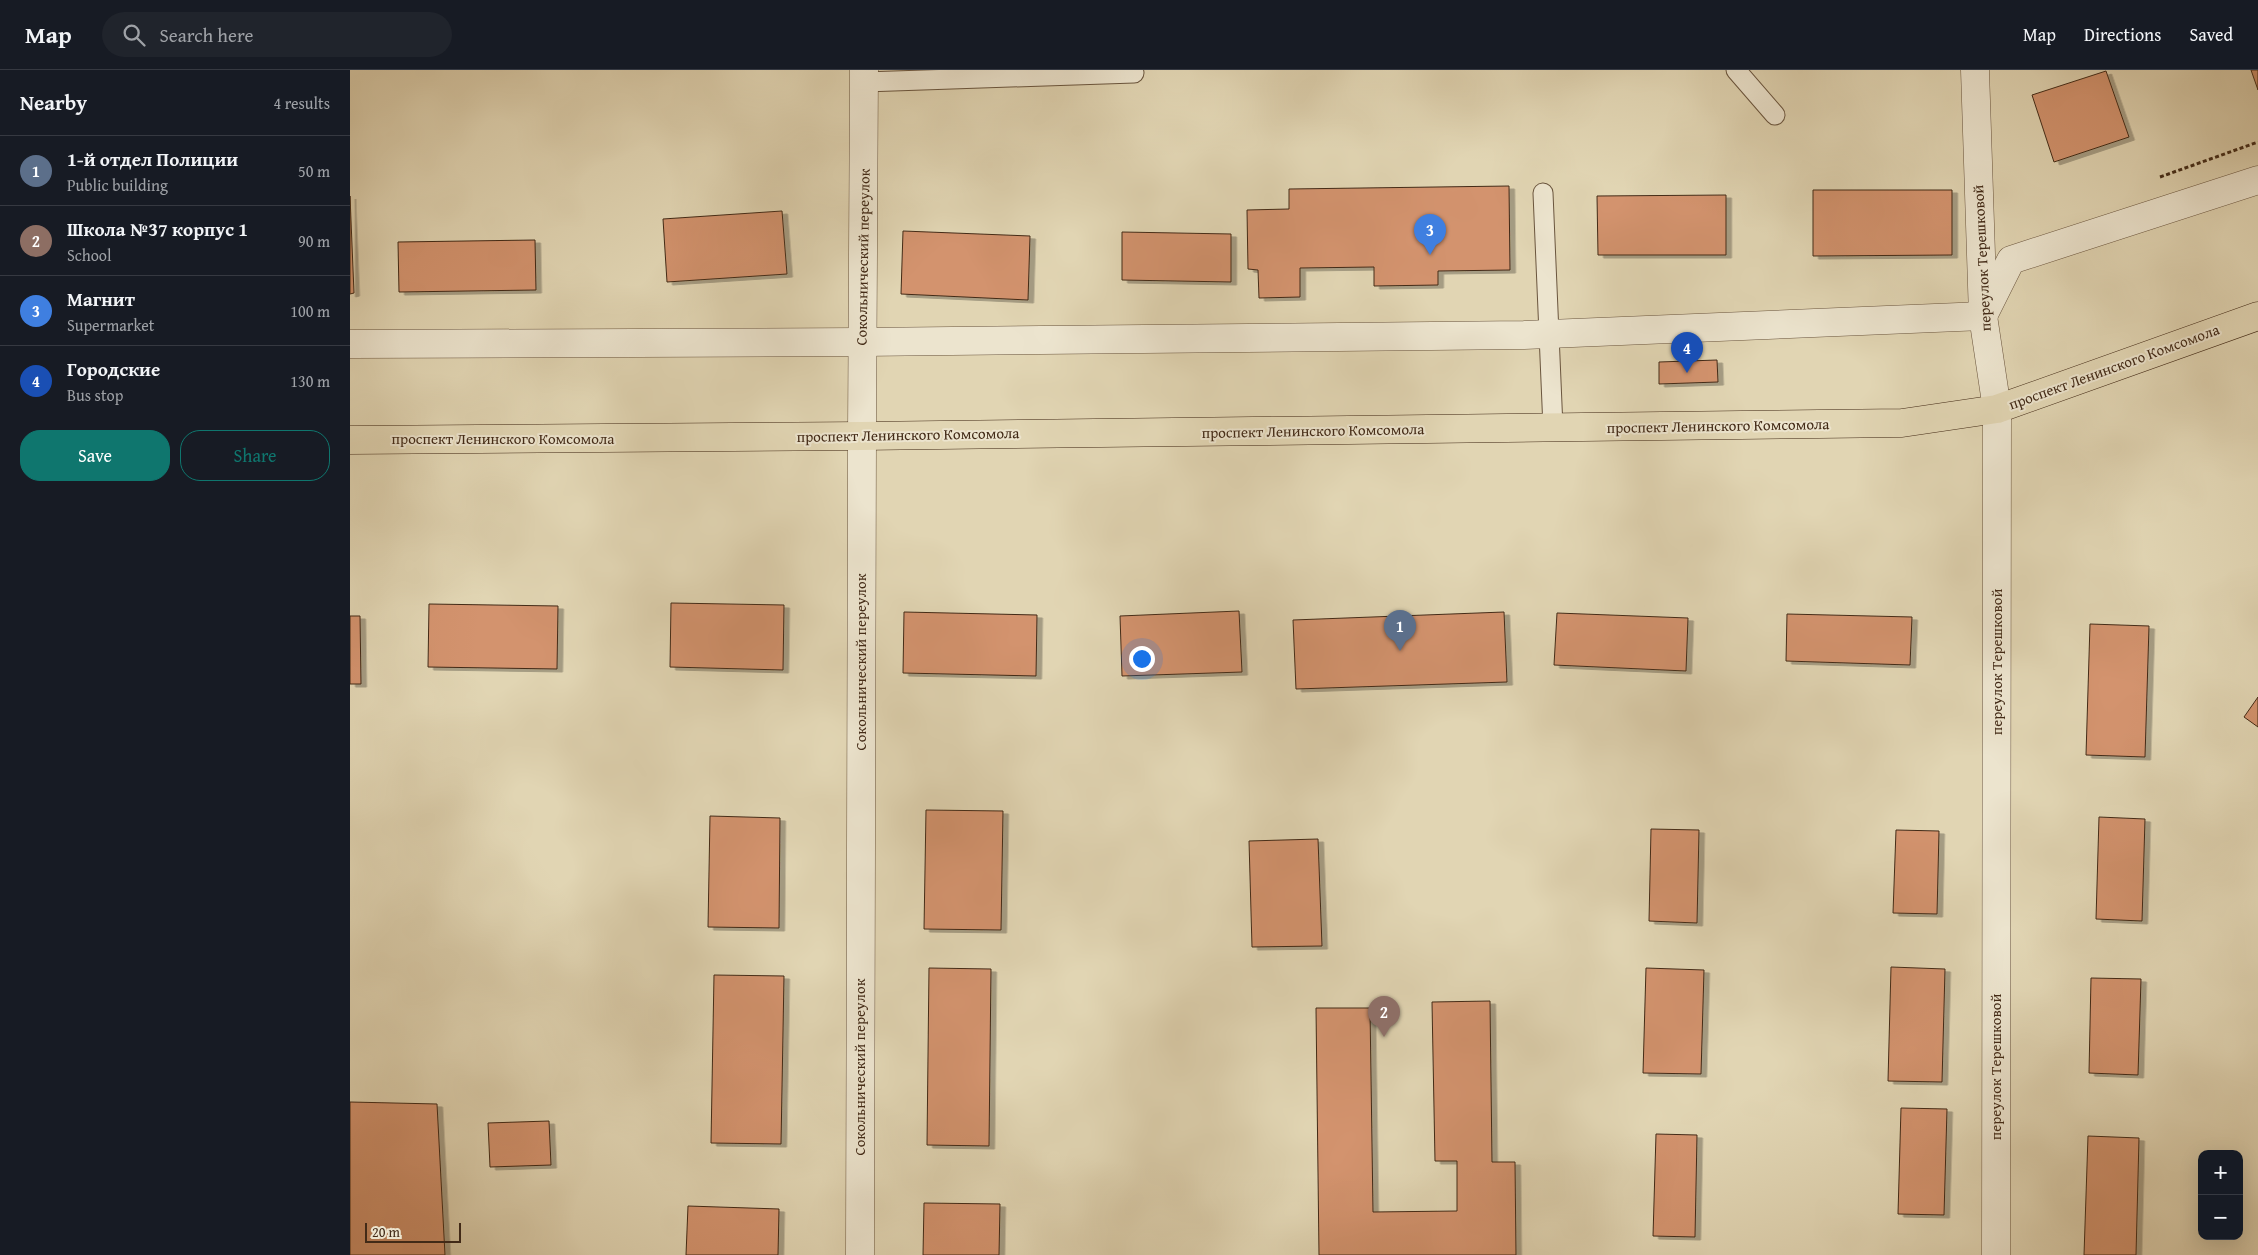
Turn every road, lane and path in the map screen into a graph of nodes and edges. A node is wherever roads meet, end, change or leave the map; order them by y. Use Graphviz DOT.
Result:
graph roads {
  1 [pos="1736,70"];
  2 [pos="1975,70"];
  3 [pos="1134,73"];
  4 [pos="864,76"];
  5 [pos="1774,115"];
  6 [pos="2258,180"];
  7 [pos="1542,193"];
  8 [pos="1983,316"];
  9 [pos="2258,316"];
  10 [pos="1550,334"];
  11 [pos="862,342"];
  12 [pos="350,344"];
  13 [pos="1997,409"];
  14 [pos="1554,428"];
  15 [pos="862,436"];
  16 [pos="350,440"];
  17 [pos="860,1255"];
  18 [pos="1996,1255"];
  1 -- 5 [label="lane"];
  2 -- 8 [label="street, переулок Терешковой"];
  3 -- 4 [label="lane"];
  4 -- 11 [label="street, Сокольнический переулок"];
  6 -- 8 [label="street"];
  7 -- 10 [label="lane"];
  8 -- 10 [label="street"];
  8 -- 13 [label="street, переулок Терешковой"];
  9 -- 13 [label="main road, проспект Ленинского Комсомола"];
  10 -- 11 [label="street"];
  10 -- 14 [label="lane"];
  11 -- 12 [label="street"];
  11 -- 15 [label="street, Сокольнический переулок"];
  13 -- 14 [label="main road, проспект Ленинского Комсомола"];
  13 -- 18 [label="street, переулок Терешковой"];
  14 -- 15 [label="main road, проспект Ленинского Комсомола"];
  15 -- 16 [label="main road, проспект Ленинского Комсомола"];
  15 -- 17 [label="street, Сокольнический переулок"];
}
